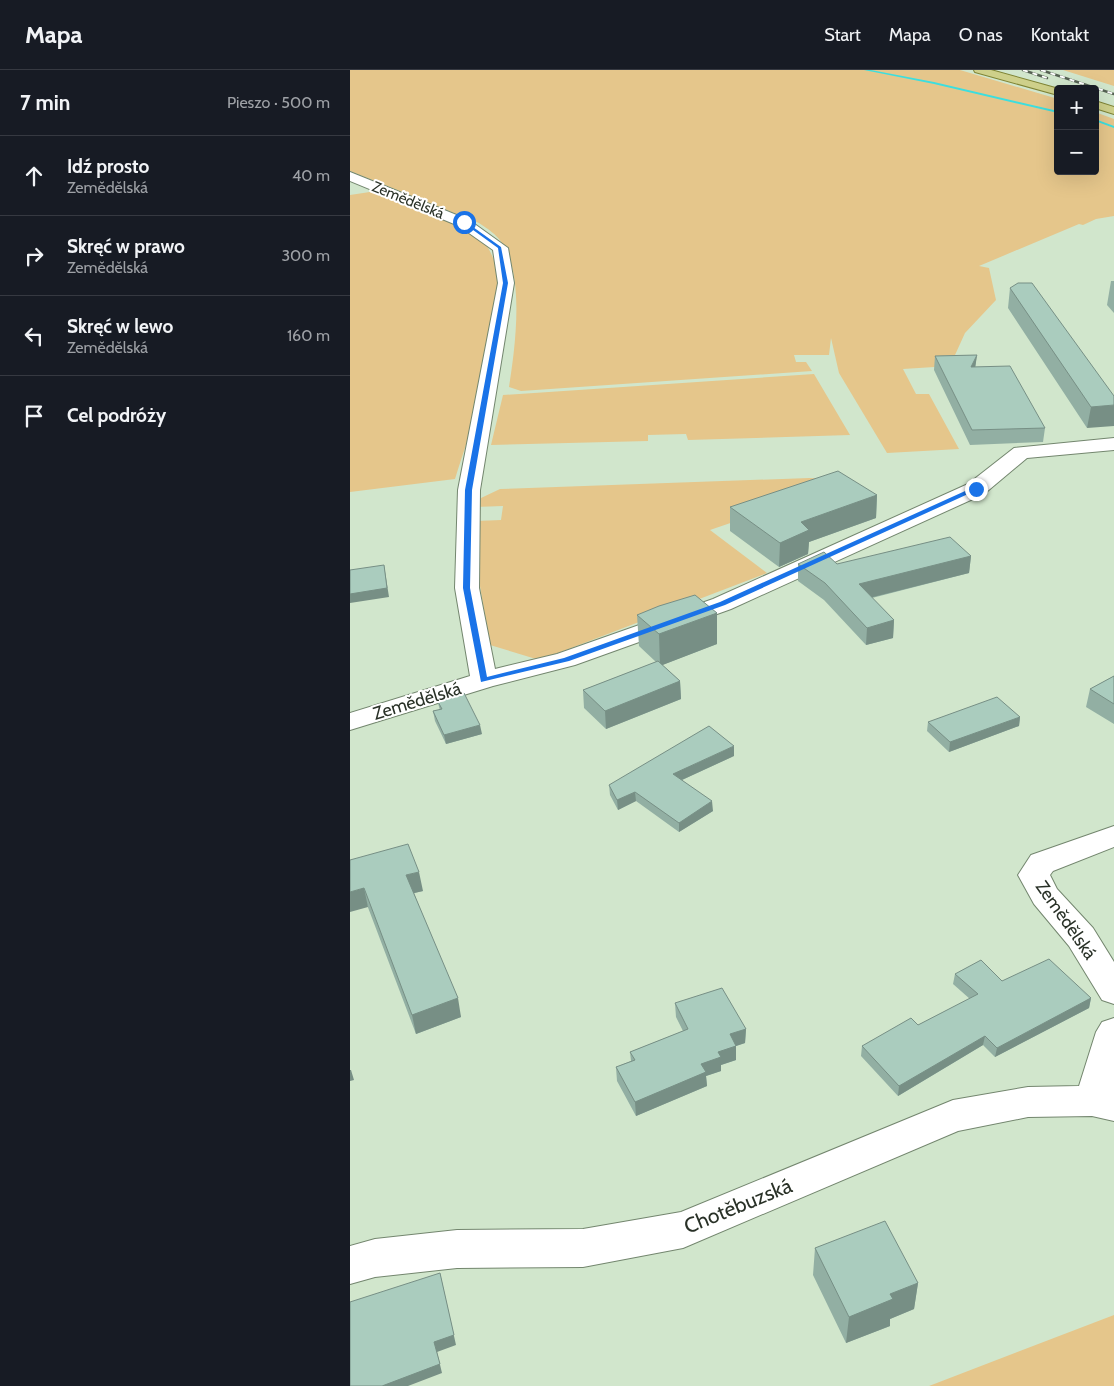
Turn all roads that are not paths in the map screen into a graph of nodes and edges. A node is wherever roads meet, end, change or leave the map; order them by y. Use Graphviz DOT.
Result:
graph roads {
  1 [pos="979,70"];
  2 [pos="1054,91"];
  3 [pos="1099,105"];
  4 [pos="1114,111"];
  5 [pos="350,176"];
  6 [pos="1114,444"];
  7 [pos="484,680"];
  8 [pos="350,722"];
  9 [pos="1114,836"];
  10 [pos="1114,991"];
  11 [pos="1114,1032"];
  12 [pos="1103,1103"];
  13 [pos="350,1265"];
  1 -- 2 [label="main road"];
  3 -- 4 [label="main road"];
  5 -- 7 [label="street, Zemědělská"];
  6 -- 7 [label="street, Zemědělská"];
  7 -- 8 [label="street, Zemědělská"];
  9 -- 10 [label="street, Zemědělská"];
  11 -- 12 [label="street"];
  12 -- 13 [label="street, Chotěbuzská"];
}
